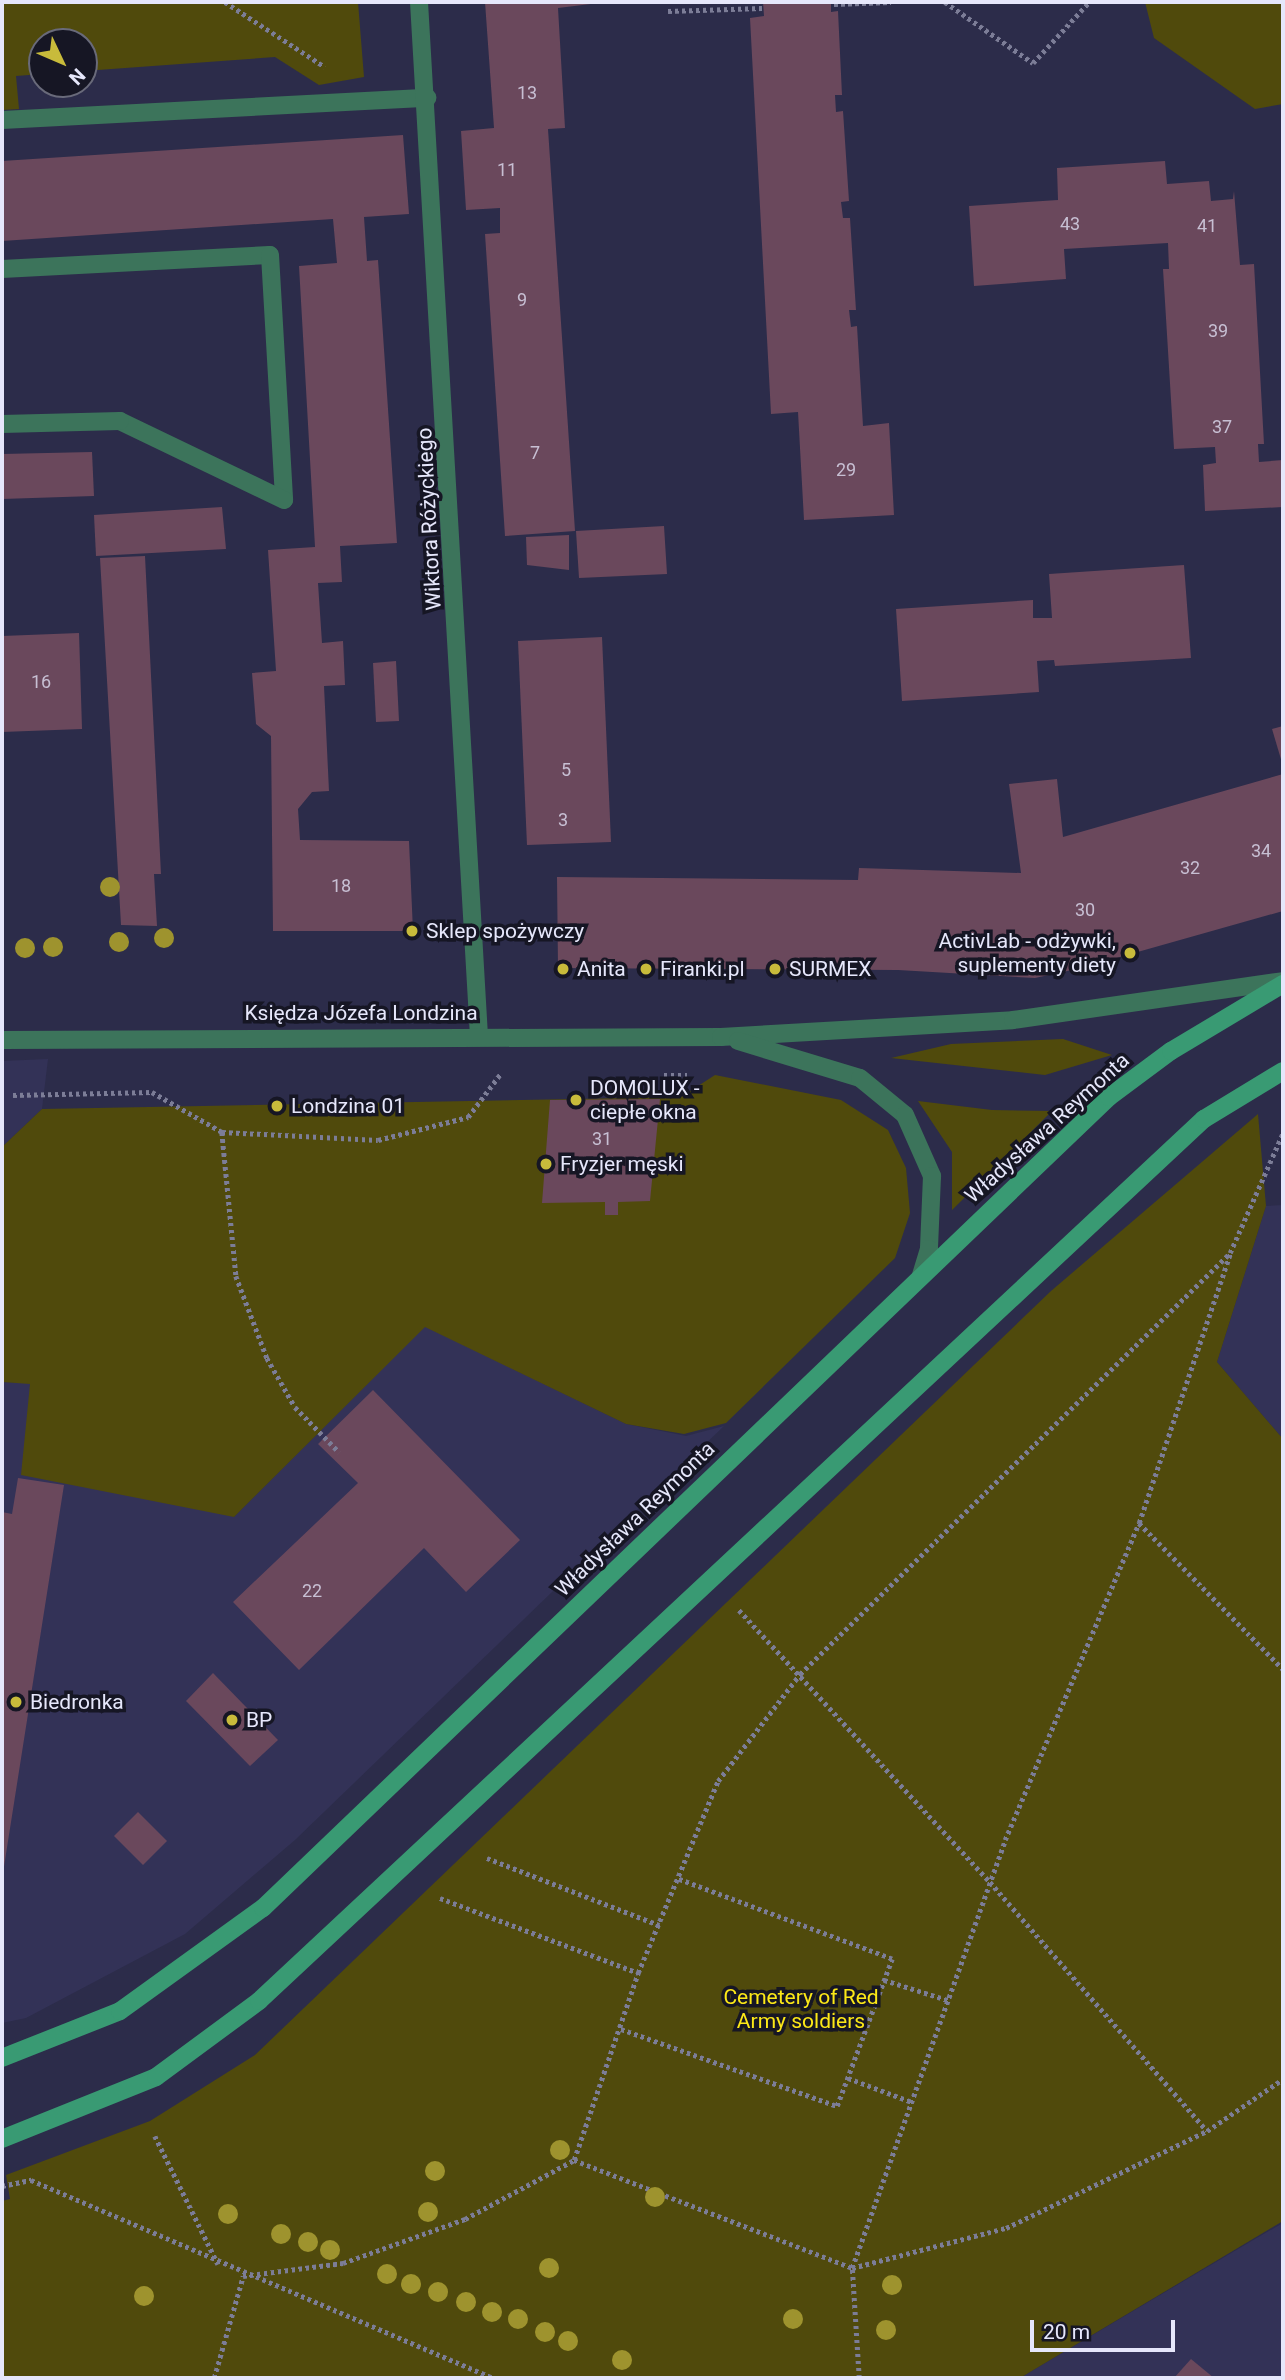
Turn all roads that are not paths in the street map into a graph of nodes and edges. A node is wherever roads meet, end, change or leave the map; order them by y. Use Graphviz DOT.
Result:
graph roads {
  1 [pos="419,2"];
  2 [pos="427,97"];
  3 [pos="2,120"];
  4 [pos="2,269"];
  5 [pos="2,424"];
  6 [pos="1283,982"];
  7 [pos="479,1035"];
  8 [pos="721,1037"];
  9 [pos="2,1040"];
  10 [pos="1283,1071"];
  11 [pos="920,1278"];
  12 [pos="2,2058"];
  13 [pos="2,2139"];
  1 -- 2 [label="street, Wiktora Różyckiego"];
  2 -- 3 [label="street"];
  2 -- 7 [label="street, Wiktora Różyckiego"];
  4 -- 5 [label="street"];
  6 -- 8 [label="street, Księdza Józefa Londzina"];
  6 -- 11 [label="main road, Władysława Reymonta"];
  7 -- 8 [label="street, Księdza Józefa Londzina"];
  7 -- 9 [label="street, Księdza Józefa Londzina"];
  8 -- 11 [label="street, Księdza Józefa Londzina"];
  10 -- 13 [label="main road"];
  11 -- 12 [label="main road, Władysława Reymonta"];
}
